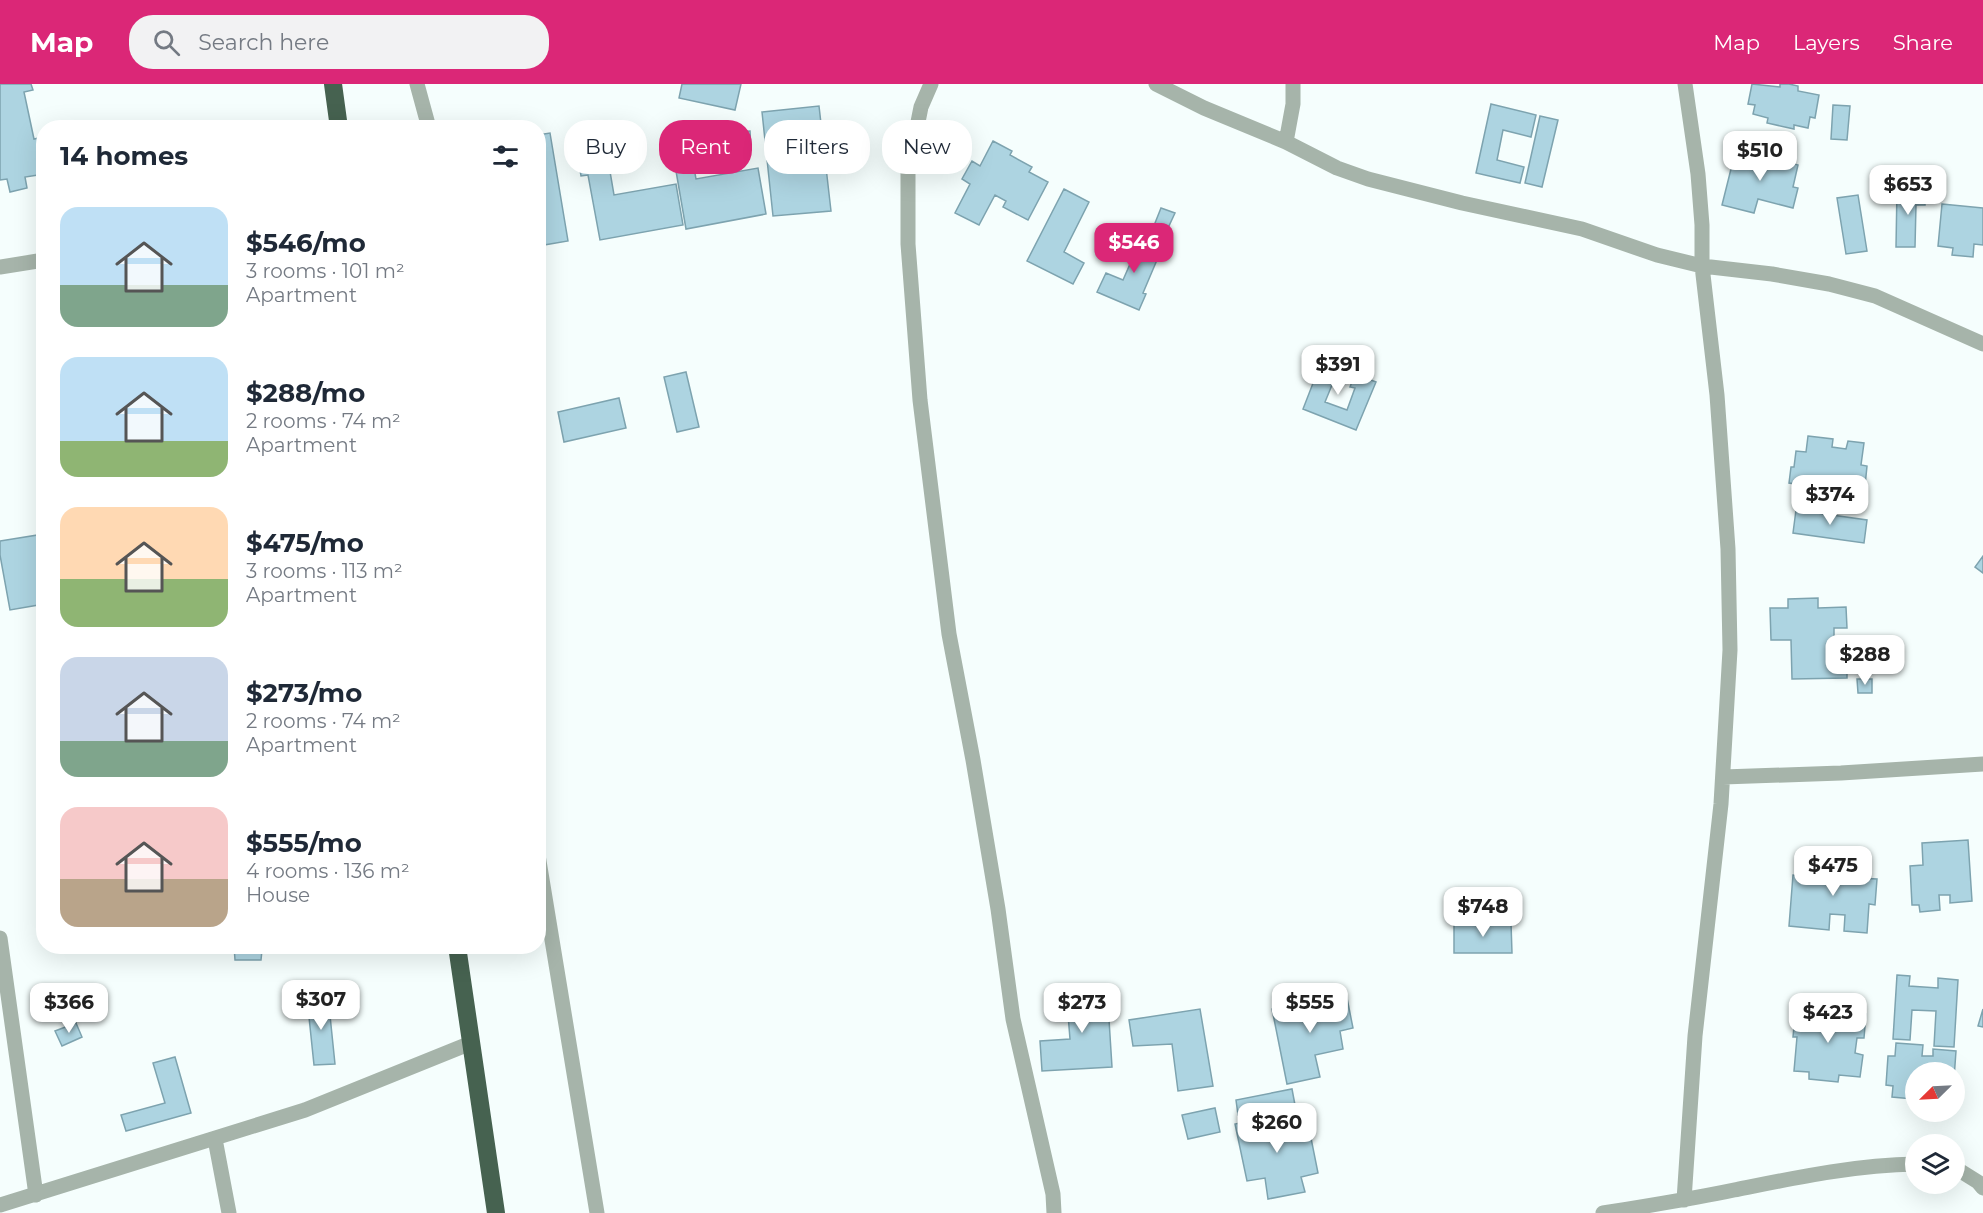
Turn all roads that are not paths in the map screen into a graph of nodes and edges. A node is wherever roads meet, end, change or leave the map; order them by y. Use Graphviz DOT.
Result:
graph roads {
  1 [pos="333,84"];
  2 [pos="417,84"];
  3 [pos="931,84"];
  4 [pos="1156,84"];
  5 [pos="1293,84"];
  6 [pos="1685,84"];
  7 [pos="338,120"];
  8 [pos="427,120"];
  9 [pos="1286,142"];
  10 [pos="36,261"];
  11 [pos="1701,266"];
  12 [pos="0,267"];
  13 [pos="1983,344"];
  14 [pos="1983,764"];
  15 [pos="1723,777"];
  16 [pos="546,904"];
  17 [pos="0,938"];
  18 [pos="458,954"];
  19 [pos="471,1043"];
  20 [pos="215,1139"];
  21 [pos="1905,1164"];
  22 [pos="1965,1173"];
  23 [pos="1981,1182"];
  24 [pos="36,1195"];
  25 [pos="1684,1200"];
  26 [pos="0,1205"];
  27 [pos="229,1213"];
  28 [pos="496,1213"];
  29 [pos="597,1213"];
  30 [pos="1054,1213"];
  31 [pos="1604,1213"];
  1 -- 7 [label="highway"];
  2 -- 8 [label="street"];
  3 -- 30 [label="street"];
  4 -- 9 [label="street"];
  5 -- 9 [label="street"];
  6 -- 11 [label="street"];
  9 -- 11 [label="street"];
  10 -- 12 [label="street"];
  11 -- 13 [label="street"];
  11 -- 15 [label="street"];
  14 -- 15 [label="street"];
  15 -- 25 [label="street"];
  16 -- 29 [label="street"];
  17 -- 24 [label="street"];
  18 -- 19 [label="highway"];
  19 -- 20 [label="street"];
  19 -- 28 [label="highway"];
  20 -- 24 [label="street"];
  20 -- 27 [label="street"];
  21 -- 25 [label="street"];
  22 -- 23 [label="street"];
  24 -- 26 [label="street"];
  25 -- 31 [label="street"];
}
